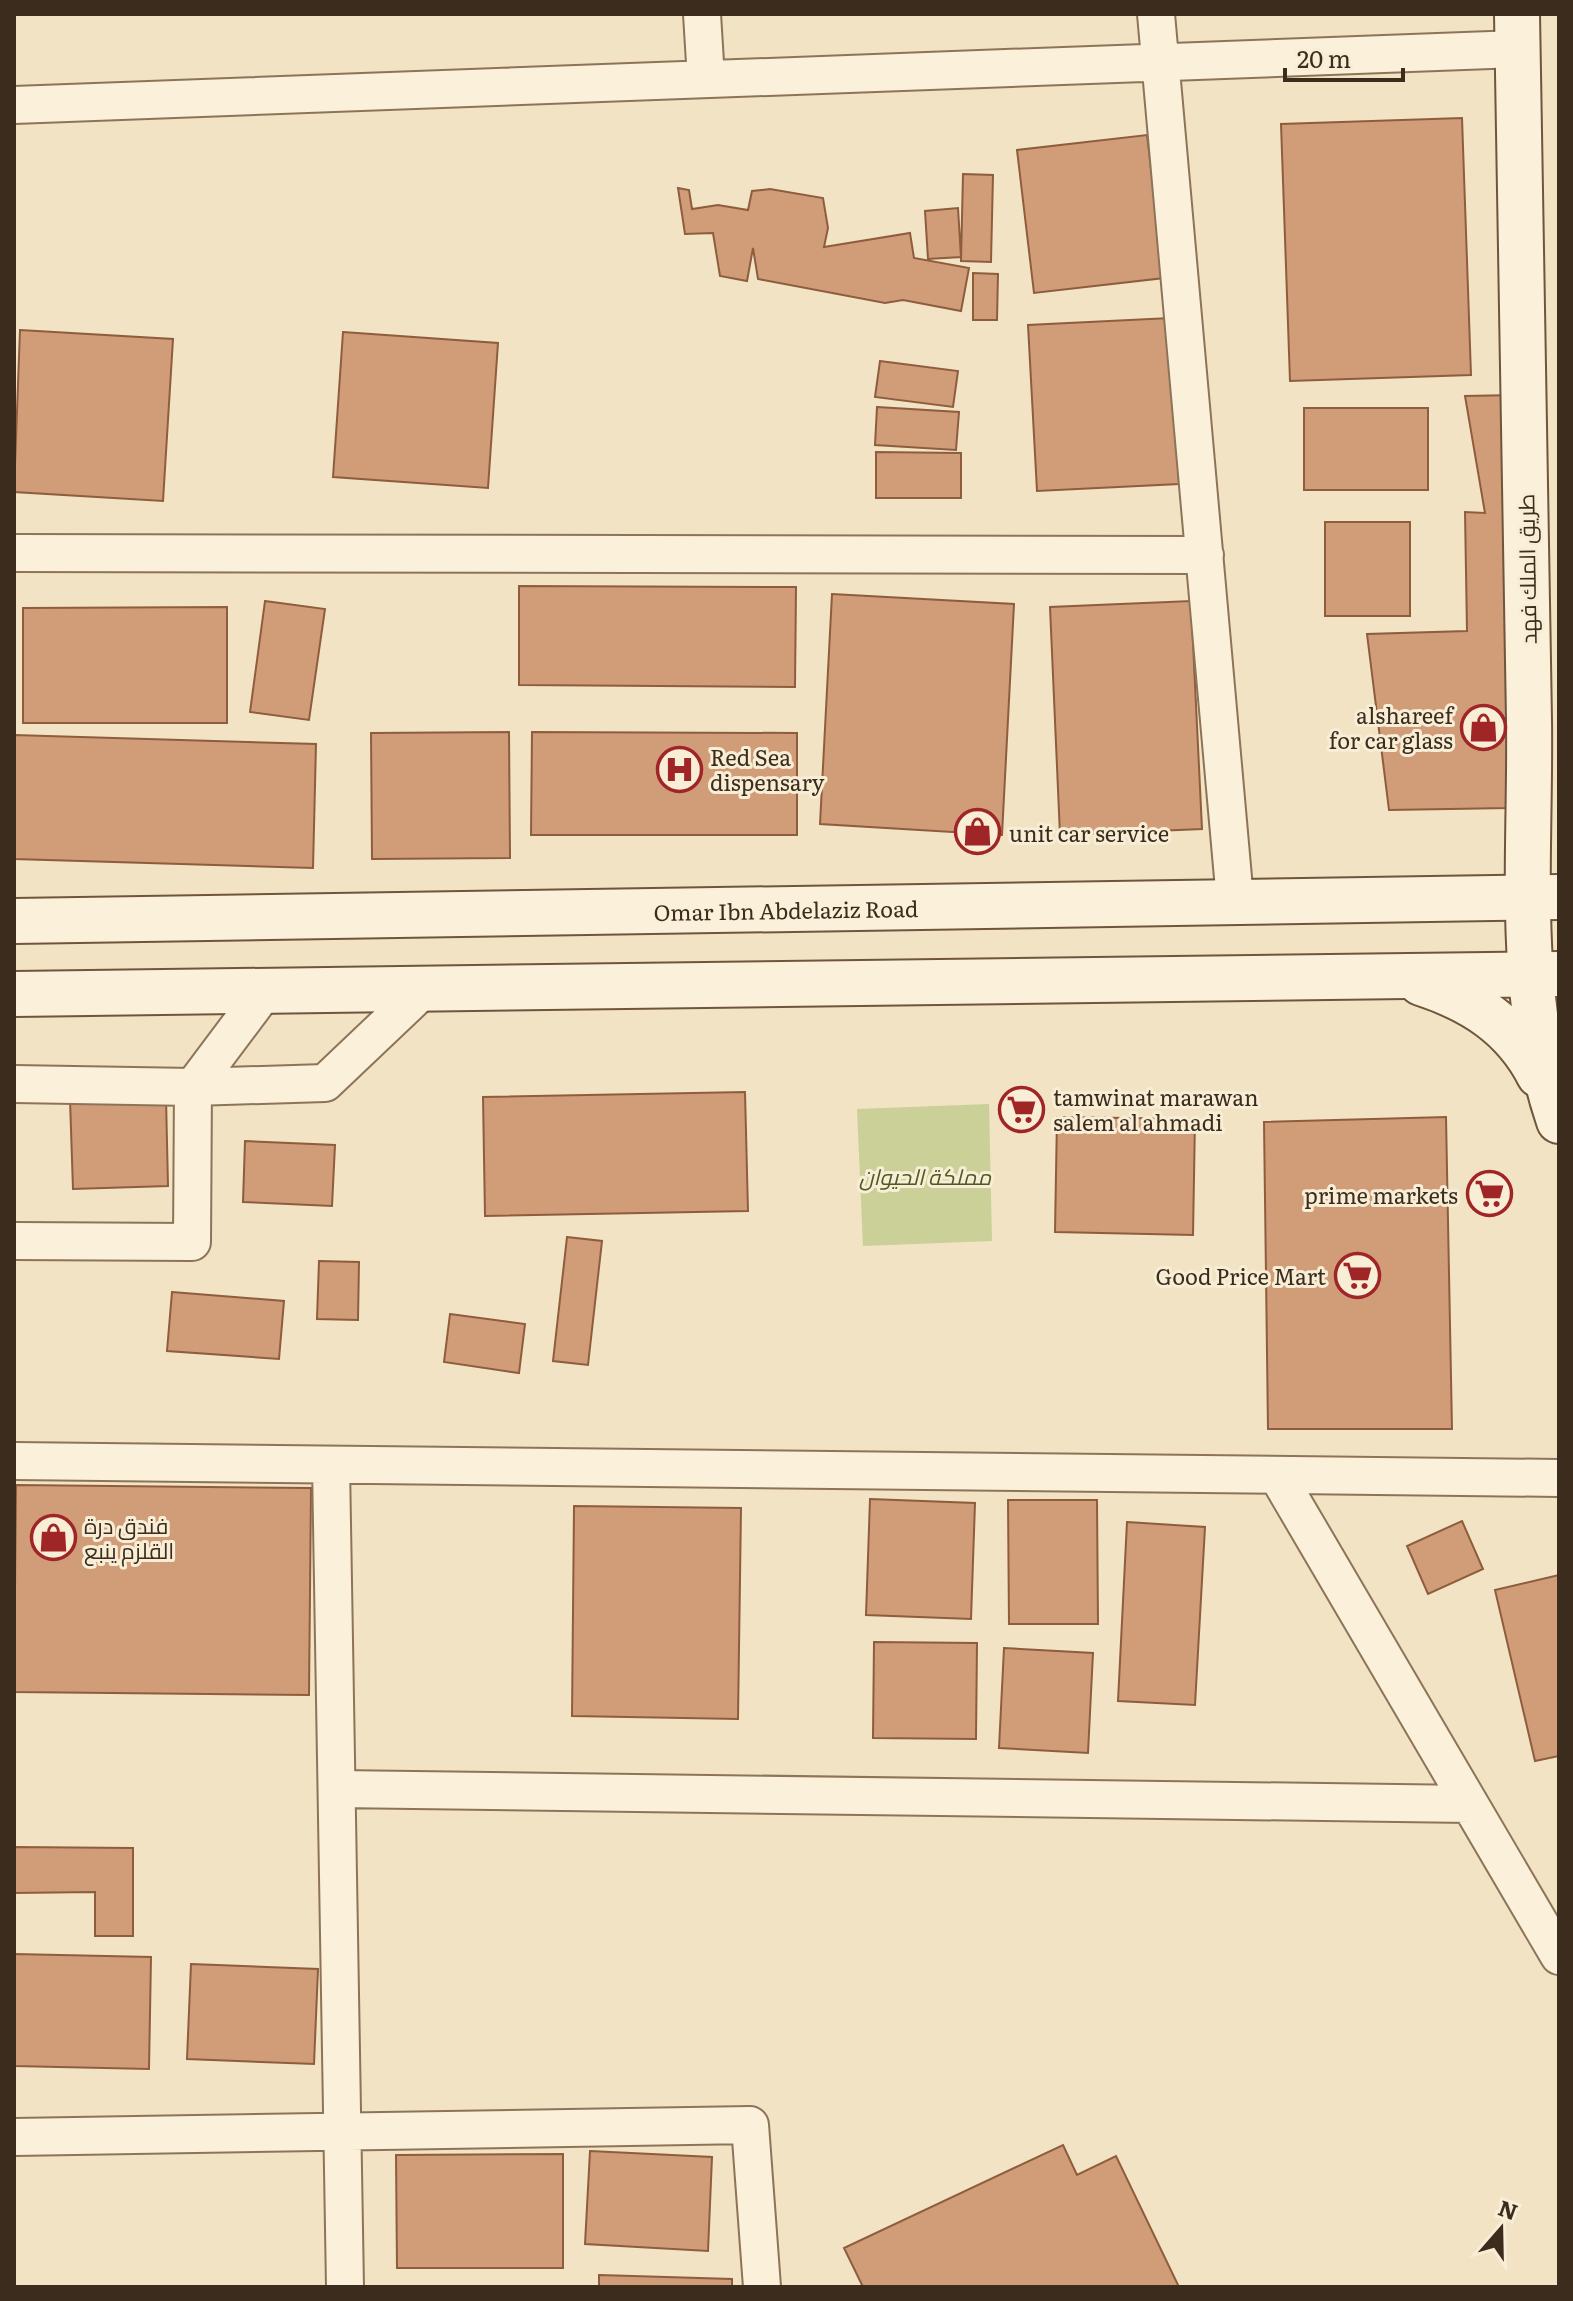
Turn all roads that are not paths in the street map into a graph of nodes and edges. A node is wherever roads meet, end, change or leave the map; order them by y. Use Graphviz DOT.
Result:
graph roads {
  1 [pos="702,14"];
  2 [pos="1156,14"];
  3 [pos="1517,31"];
  4 [pos="1162,62"];
  5 [pos="706,79"];
  6 [pos="14,105"];
  7 [pos="14,553"];
  8 [pos="1205,555"];
  9 [pos="1530,800"];
  10 [pos="1444,897"];
  11 [pos="1544,897"];
  12 [pos="1235,900"];
  13 [pos="14,921"];
  14 [pos="1544,974"];
  15 [pos="1400,976"];
  16 [pos="424,989"];
  17 [pos="265,991"];
  18 [pos="14,994"];
  19 [pos="14,1084"];
  20 [pos="193,1087"];
  21 [pos="1555,1111"];
  22 [pos="14,1241"];
  23 [pos="14,1461"];
  24 [pos="331,1465"];
  25 [pos="1277,1475"];
  26 [pos="1559,1478"];
  27 [pos="337,1789"];
  28 [pos="1470,1804"];
  29 [pos="1559,1956"];
  30 [pos="343,2132"];
  31 [pos="14,2137"];
  32 [pos="345,2287"];
  33 [pos="762,2287"];
  1 -- 5 [label="street"];
  2 -- 4 [label="street"];
  3 -- 4 [label="street"];
  3 -- 9 [label="main road, طريق الملك فهد"];
  4 -- 5 [label="street"];
  4 -- 8 [label="street"];
  5 -- 6 [label="street"];
  7 -- 8 [label="street"];
  8 -- 12 [label="street"];
  9 -- 10 [label="main road"];
  9 -- 11 [label="main road, طريق الملك فهد"];
  10 -- 11 [label="main road, Omar Ibn Abdelaziz Road"];
  10 -- 12 [label="main road, Omar Ibn Abdelaziz Road"];
  11 -- 14 [label="main road, طريق الملك فهد"];
  12 -- 13 [label="main road, Omar Ibn Abdelaziz Road"];
  14 -- 15 [label="main road"];
  14 -- 21 [label="main road, طريق الملك فهد"];
  15 -- 16 [label="main road"];
  15 -- 21 [label="main road"];
  16 -- 17 [label="main road"];
  16 -- 20 [label="street"];
  17 -- 18 [label="main road"];
  17 -- 20 [label="street"];
  19 -- 20 [label="street"];
  20 -- 22 [label="street"];
  23 -- 24 [label="street"];
  24 -- 25 [label="street"];
  24 -- 27 [label="street"];
  25 -- 26 [label="street"];
  25 -- 28 [label="street"];
  27 -- 28 [label="street"];
  27 -- 30 [label="street"];
  28 -- 29 [label="street"];
  30 -- 31 [label="street"];
  30 -- 32 [label="street"];
  30 -- 33 [label="street"];
}
